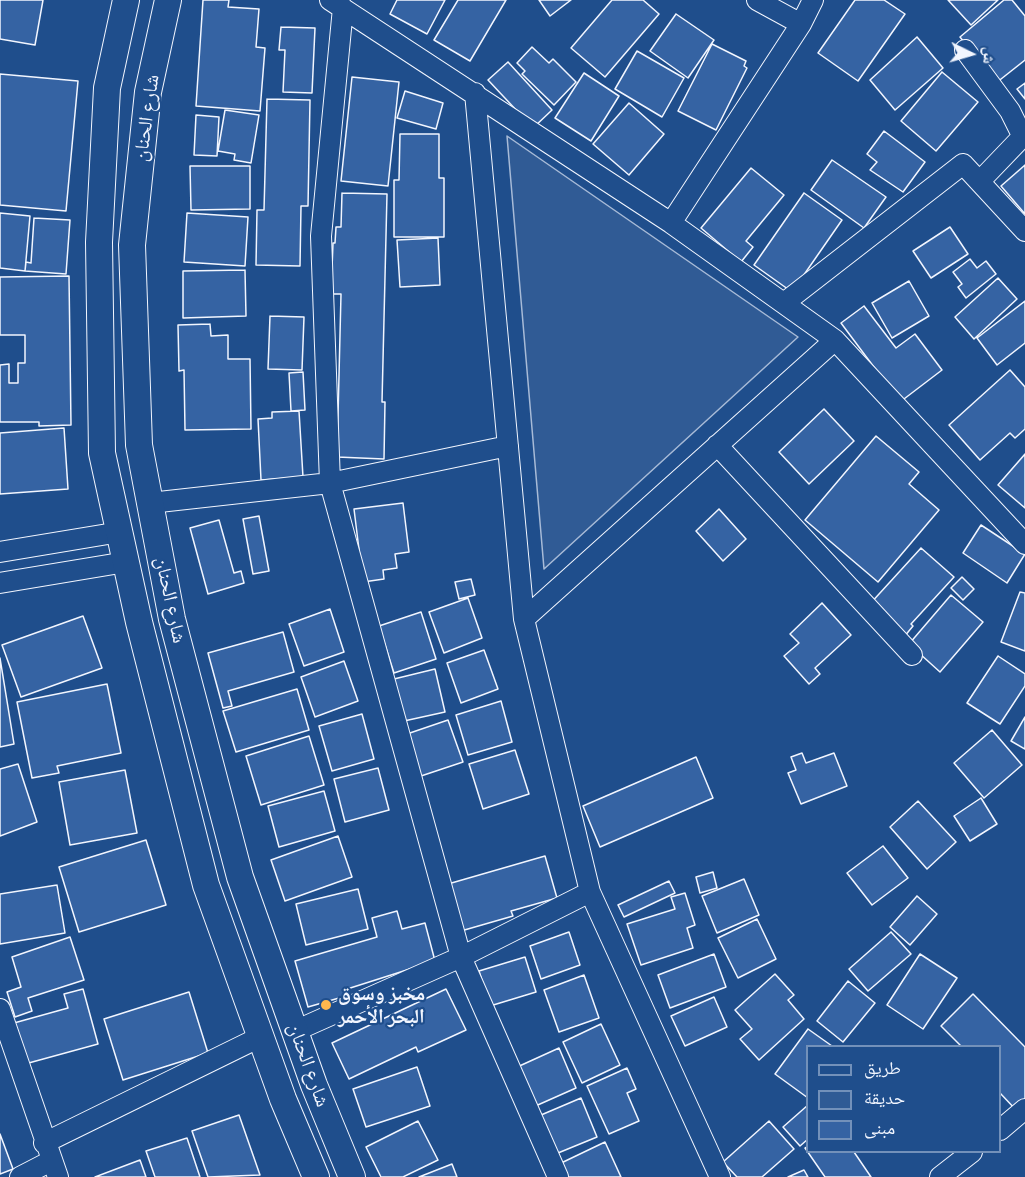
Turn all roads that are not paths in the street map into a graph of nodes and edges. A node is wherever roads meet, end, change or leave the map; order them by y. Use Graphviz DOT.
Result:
graph roads {
  1 [pos="126,0"];
  2 [pos="168,0"];
  3 [pos="757,0"];
  4 [pos="813,0"];
  5 [pos="337,4"];
  6 [pos="801,24"];
  7 [pos="965,50"];
  8 [pos="475,93"];
  9 [pos="1024,135"];
  10 [pos="980,181"];
  11 [pos="671,223"];
  12 [pos="1025,231"];
  13 [pos="784,303"];
  14 [pos="835,339"];
  15 [pos="717,445"];
  16 [pos="508,446"];
  17 [pos="330,483"];
  18 [pos="150,503"];
  19 [pos="120,532"];
  20 [pos="1025,544"];
  21 [pos="0,552"];
  22 [pos="126,562"];
  23 [pos="0,583"];
  24 [pos="524,619"];
  25 [pos="912,655"];
  26 [pos="590,892"];
  27 [pos="461,957"];
  28 [pos="0,1009"];
  29 [pos="295,1031"];
  30 [pos="261,1037"];
  31 [pos="1025,1109"];
  32 [pos="1001,1128"];
  33 [pos="971,1153"];
  34 [pos="51,1160"];
  35 [pos="21,1177"];
  36 [pos="316,1177"];
  37 [pos="352,1177"];
  38 [pos="558,1177"];
  39 [pos="720,1177"];
  40 [pos="940,1177"];
  1 -- 19 [label="main road, شارع الحنان"];
  2 -- 18 [label="main road, شارع الحنان"];
  3 -- 6 [label="street"];
  4 -- 6 [label="street"];
  5 -- 8 [label="street"];
  5 -- 17 [label="street"];
  6 -- 11 [label="street"];
  7 -- 9 [label="street"];
  8 -- 11 [label="street"];
  8 -- 16 [label="street"];
  9 -- 10 [label="street"];
  10 -- 12 [label="street"];
  10 -- 13 [label="street"];
  11 -- 13 [label="street"];
  13 -- 14 [label="street"];
  14 -- 15 [label="street"];
  14 -- 20 [label="street"];
  15 -- 24 [label="street"];
  15 -- 25 [label="street"];
  16 -- 17 [label="street"];
  16 -- 24 [label="street"];
  17 -- 18 [label="street"];
  17 -- 27 [label="street"];
  18 -- 29 [label="main road, شارع الحنان"];
  19 -- 21 [label="street"];
  19 -- 22 [label="main road, شارع الحنان"];
  22 -- 23 [label="street"];
  22 -- 30 [label="main road, شارع الحنان"];
  24 -- 26 [label="street"];
  26 -- 27 [label="street"];
  26 -- 39 [label="street"];
  27 -- 29 [label="street"];
  27 -- 38 [label="street"];
  28 -- 34 [label="street"];
  29 -- 37 [label="main road, شارع الحنان"];
  30 -- 34 [label="street"];
  30 -- 36 [label="main road, شارع الحنان"];
  31 -- 32 [label="street"];
  33 -- 40 [label="street"];
  34 -- 35 [label="street"];
}
